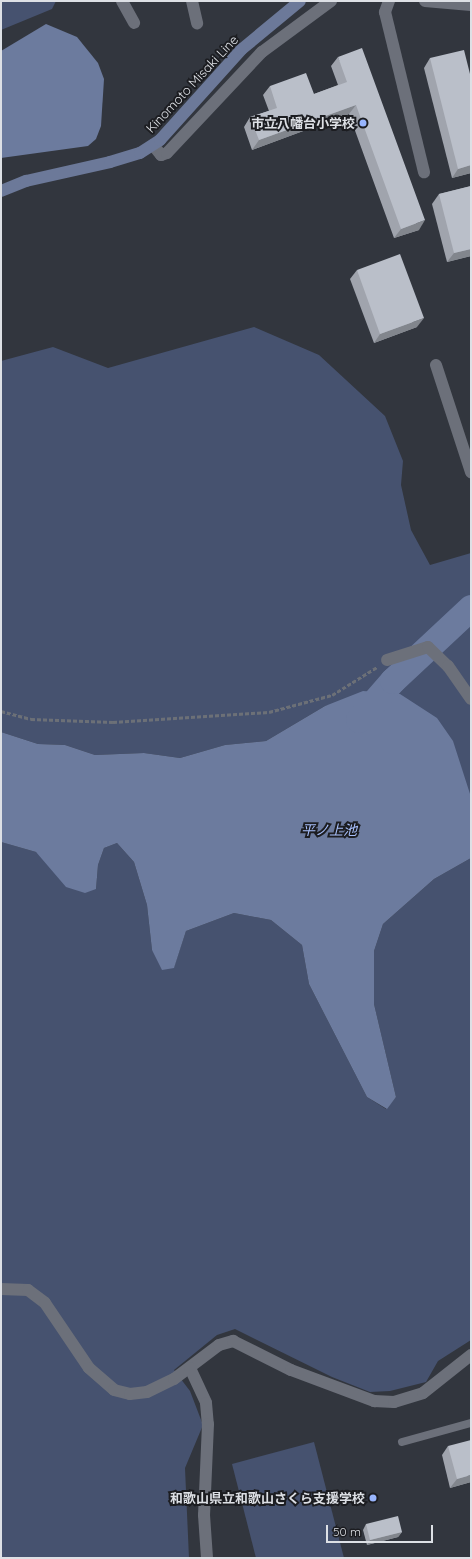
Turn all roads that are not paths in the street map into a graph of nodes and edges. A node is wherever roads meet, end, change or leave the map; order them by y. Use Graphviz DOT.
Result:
graph roads {
  1 [pos="122,1"];
  2 [pos="192,1"];
  3 [pos="300,1"];
  4 [pos="331,1"];
  5 [pos="389,1"];
  6 [pos="425,1"];
  7 [pos="471,5"];
  8 [pos="134,23"];
  9 [pos="197,23"];
  10 [pos="153,145"];
  11 [pos="424,172"];
  12 [pos="1,191"];
  13 [pos="436,365"];
  14 [pos="471,472"];
  15 [pos="387,660"];
  16 [pos="471,699"];
  17 [pos="1,1289"];
  18 [pos="471,1355"];
  19 [pos="190,1368"];
  20 [pos="471,1423"];
  21 [pos="402,1442"];
  22 [pos="207,1558"];
  1 -- 8 [label="street"];
  2 -- 9 [label="street"];
  3 -- 10 [label="main road, Kinomoto Misaki Line"];
  4 -- 10 [label="street"];
  5 -- 11 [label="street"];
  6 -- 7 [label="street"];
  10 -- 12 [label="main road, Kinomoto Misaki Line"];
  13 -- 14 [label="street"];
  15 -- 16 [label="street"];
  17 -- 19 [label="street"];
  18 -- 19 [label="street"];
  19 -- 22 [label="street"];
  20 -- 21 [label="lane"];
}
